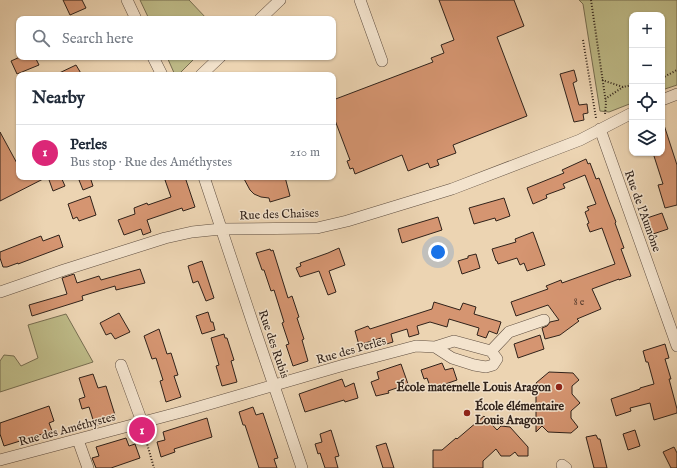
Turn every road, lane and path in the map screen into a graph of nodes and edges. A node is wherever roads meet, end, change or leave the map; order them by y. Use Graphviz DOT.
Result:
graph roads {
  1 [pos="127,0"];
  2 [pos="280,0"];
  3 [pos="360,0"];
  4 [pos="591,0"];
  5 [pos="135,16"];
  6 [pos="263,16"];
  7 [pos="583,40"];
  8 [pos="155,60"];
  9 [pos="217,60"];
  10 [pos="382,61"];
  11 [pos="677,70"];
  12 [pos="161,72"];
  13 [pos="204,72"];
  14 [pos="665,76"];
  15 [pos="602,80"];
  16 [pos="629,86"];
  17 [pos="623,87"];
  18 [pos="677,94"];
  19 [pos="605,99"];
  20 [pos="665,99"];
  21 [pos="629,114"];
  22 [pos="603,124"];
  23 [pos="205,180"];
  24 [pos="221,229"];
  25 [pos="0,292"];
  26 [pos="544,320"];
  27 [pos="677,346"];
  28 [pos="435,347"];
  29 [pos="491,351"];
  30 [pos="122,365"];
  31 [pos="274,385"];
  32 [pos="142,422"];
  33 [pos="78,440"];
  34 [pos="0,460"];
  35 [pos="88,468"];
  36 [pos="154,468"];
  37 [pos="302,468"];
  1 -- 5 [label="street"];
  2 -- 6 [label="street"];
  3 -- 10 [label="street"];
  4 -- 15 [label="path"];
  7 -- 22 [label="path"];
  8 -- 12 [label="street"];
  9 -- 13 [label="street"];
  11 -- 14 [label="path"];
  15 -- 17 [label="path"];
  15 -- 19 [label="path"];
  16 -- 17 [label="path"];
  17 -- 19 [label="path"];
  18 -- 20 [label="street"];
  19 -- 22 [label="path"];
  21 -- 22 [label="street, Rue des Chaises"];
  22 -- 24 [label="street, Rue des Chaises"];
  22 -- 27 [label="street, Rue de l'Aumône"];
  23 -- 24 [label="street, Rue des Rubis"];
  24 -- 25 [label="street, Rue des Chaises"];
  24 -- 31 [label="street, Rue des Rubis"];
  26 -- 29 [label="street"];
  28 -- 29 [label="street, Rue des Perles"];
  28 -- 29 [label="street"];
  28 -- 31 [label="street, Rue des Perles"];
  30 -- 32 [label="street"];
  31 -- 32 [label="street, Rue des Améthystes"];
  31 -- 37 [label="street, Rue des Rubis"];
  32 -- 33 [label="street, Rue des Améthystes"];
  32 -- 36 [label="path"];
  33 -- 34 [label="street, Rue des Améthystes"];
  33 -- 35 [label="street"];
}
